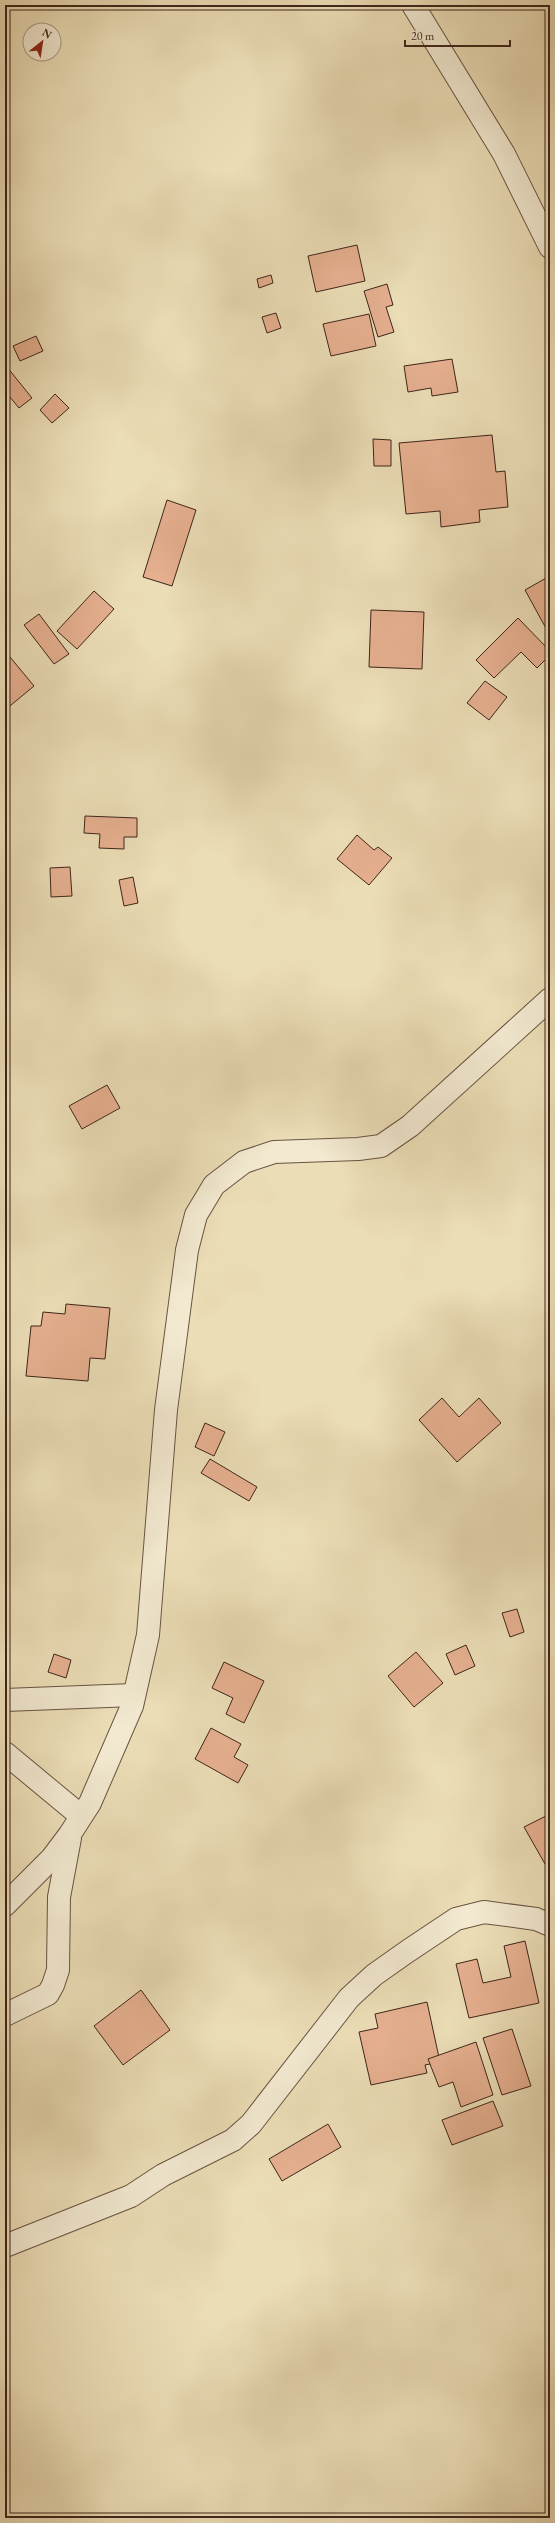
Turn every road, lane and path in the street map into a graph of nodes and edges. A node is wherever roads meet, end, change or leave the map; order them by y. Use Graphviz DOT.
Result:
graph roads {
  1 [pos="413,5"];
  2 [pos="550,247"];
  3 [pos="550,999"];
  4 [pos="134,1695"];
  5 [pos="5,1700"];
  6 [pos="5,1753"];
  7 [pos="76,1825"];
  8 [pos="5,1905"];
  9 [pos="550,1924"];
  10 [pos="5,2015"];
  11 [pos="5,2246"];
  1 -- 2 [label="street"];
  3 -- 4 [label="street"];
  4 -- 5 [label="street"];
  4 -- 7 [label="street"];
  6 -- 7 [label="street"];
  7 -- 8 [label="street"];
  7 -- 10 [label="street"];
  9 -- 11 [label="street"];
}
